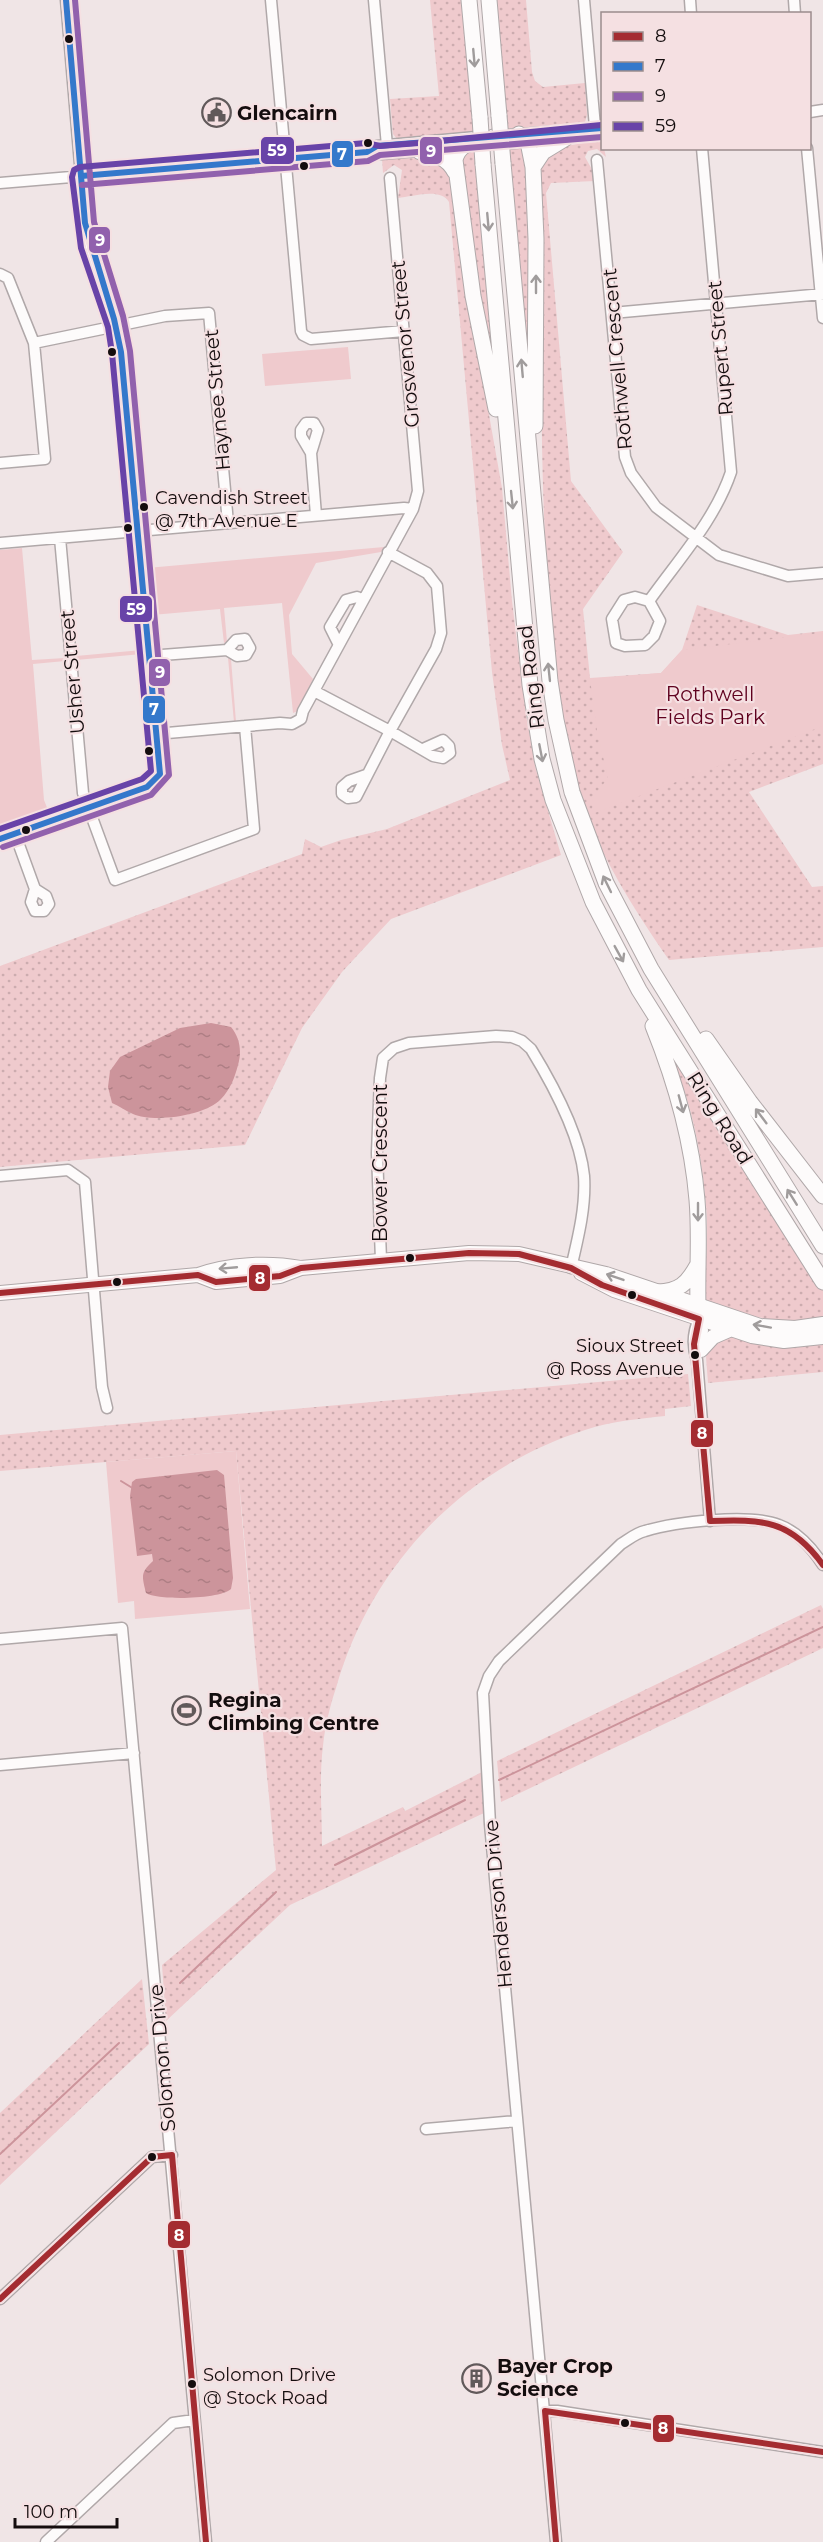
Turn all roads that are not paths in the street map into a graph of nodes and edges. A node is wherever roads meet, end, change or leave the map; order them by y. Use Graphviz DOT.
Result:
graph roads {
  1 [pos="66,0"];
  2 [pos="271,0"];
  3 [pos="374,0"];
  4 [pos="469,0"];
  5 [pos="489,0"];
  6 [pos="584,0"];
  7 [pos="600,130"];
  8 [pos="498,135"];
  9 [pos="524,138"];
  10 [pos="566,138"];
  11 [pos="387,146"];
  12 [pos="461,148"];
  13 [pos="702,150"];
  14 [pos="807,150"];
  15 [pos="367,152"];
  16 [pos="420,152"];
  17 [pos="284,159"];
  18 [pos="597,160"];
  19 [pos="533,167"];
  20 [pos="455,172"];
  21 [pos="81,176"];
  22 [pos="390,178"];
  23 [pos="0,183"];
  24 [pos="0,274"];
  25 [pos="822,294"];
  26 [pos="716,304"];
  27 [pos="612,313"];
  28 [pos="823,318"];
  29 [pos="117,325"];
  30 [pos="404,332"];
  31 [pos="34,343"];
  32 [pos="311,453"];
  33 [pos="0,463"];
  34 [pos="510,477"];
  35 [pos="413,509"];
  36 [pos="534,510"];
  37 [pos="316,515"];
  38 [pos="228,523"];
  39 [pos="137,531"];
  40 [pos="60,538"];
  41 [pos="695,538"];
  42 [pos="0,543"];
  43 [pos="388,552"];
  44 [pos="823,573"];
  45 [pos="363,600"];
  46 [pos="649,601"];
  47 [pos="339,645"];
  48 [pos="227,650"];
  49 [pos="149,656"];
  50 [pos="315,691"];
  51 [pos="244,726"];
  52 [pos="390,731"];
  53 [pos="156,734"];
  54 [pos="423,749"];
  55 [pos="366,775"];
  56 [pos="89,806"];
  57 [pos="15,834"];
  58 [pos="0,839"];
  59 [pos="35,889"];
  60 [pos="621,911"];
  61 [pos="639,990"];
  62 [pos="0,1176"];
  63 [pos="823,1196"];
  64 [pos="823,1246"];
  65 [pos="381,1260"];
  66 [pos="697,1266"];
  67 [pos="571,1268"];
  68 [pos="823,1282"];
  69 [pos="93,1285"];
  70 [pos="658,1292"];
  71 [pos="0,1293"];
  72 [pos="698,1313"];
  73 [pos="822,1328"];
  74 [pos="729,1330"];
  75 [pos="699,1355"];
  76 [pos="107,1408"];
  77 [pos="710,1521"];
  78 [pos="823,1565"];
  79 [pos="0,1639"];
  80 [pos="134,1753"];
  81 [pos="0,1765"];
  82 [pos="517,2121"];
  83 [pos="426,2129"];
  84 [pos="172,2155"];
  85 [pos="0,2299"];
  86 [pos="545,2411"];
  87 [pos="194,2420"];
  88 [pos="823,2452"];
  89 [pos="46,2542"];
  90 [pos="206,2542"];
  91 [pos="556,2542"];
  1 -- 21 [label="street"];
  2 -- 17 [label="street"];
  3 -- 11 [label="street"];
  4 -- 34 [label="highway, Ring Road, one-way, bridge"];
  36 -- 5 [label="highway, Ring Road, one-way, bridge"];
  6 -- 7 [label="street"];
  7 -- 9 [label="street"];
  7 -- 10 [label="street"];
  8 -- 9 [label="street"];
  8 -- 11 [label="street"];
  8 -- 12 [label="highway"];
  9 -- 10 [label="street"];
  9 -- 12 [label="street"];
  9 -- 19 [label="highway"];
  10 -- 19 [label="highway"];
  11 -- 15 [label="street"];
  12 -- 16 [label="street"];
  12 -- 20 [label="highway"];
  13 -- 26 [label="street, Rupert Street"];
  14 -- 25 [label="street"];
  15 -- 16 [label="street"];
  15 -- 17 [label="street"];
  16 -- 20 [label="highway"];
  17 -- 21 [label="street"];
  17 -- 30 [label="street"];
  18 -- 27 [label="street, Rothwell Crescent"];
  36 -- 19 [label="highway, one-way"];
  20 -- 34 [label="highway"];
  21 -- 23 [label="street"];
  21 -- 29 [label="street"];
  22 -- 30 [label="street, Grosvenor Street"];
  24 -- 31 [label="street"];
  25 -- 26 [label="street"];
  25 -- 28 [label="street"];
  26 -- 27 [label="street"];
  26 -- 41 [label="street, Rupert Street"];
  27 -- 41 [label="street, Rothwell Crescent"];
  29 -- 31 [label="street"];
  29 -- 38 [label="street, Haynee Street"];
  29 -- 39 [label="street"];
  30 -- 35 [label="street, Grosvenor Street"];
  31 -- 33 [label="street"];
  32 -- 37 [label="street"];
  34 -- 61 [label="highway, Ring Road, one-way"];
  35 -- 37 [label="street"];
  35 -- 43 [label="street"];
  60 -- 36 [label="highway, Ring Road, one-way"];
  37 -- 38 [label="street"];
  38 -- 39 [label="street"];
  39 -- 40 [label="street"];
  39 -- 49 [label="street"];
  40 -- 42 [label="street"];
  40 -- 56 [label="street, Usher Street"];
  41 -- 44 [label="street, Rothwell Crescent"];
  41 -- 46 [label="street, Rupert Street"];
  43 -- 45 [label="street"];
  43 -- 52 [label="street"];
  45 -- 47 [label="street"];
  45 -- 47 [label="street"];
  46 -- 46 [label="street"];
  47 -- 50 [label="street"];
  48 -- 49 [label="street"];
  49 -- 53 [label="street"];
  50 -- 51 [label="street"];
  50 -- 52 [label="street"];
  51 -- 53 [label="street"];
  51 -- 56 [label="street, Usher Street"];
  52 -- 54 [label="street"];
  52 -- 55 [label="street"];
  53 -- 56 [label="street"];
  56 -- 57 [label="street"];
  57 -- 58 [label="street"];
  57 -- 59 [label="street"];
  63 -- 60 [label="highway, one-way"];
  64 -- 60 [label="highway, Ring Road, one-way"];
  61 -- 66 [label="highway, one-way"];
  61 -- 68 [label="highway, Ring Road"];
  62 -- 69 [label="street"];
  65 -- 67 [label="main road"];
  65 -- 67 [label="street, Bower Crescent"];
  65 -- 69 [label="main road"];
  66 -- 70 [label="highway"];
  66 -- 72 [label="highway"];
  70 -- 67 [label="main road, one-way"];
  67 -- 72 [label="main road"];
  69 -- 71 [label="main road"];
  69 -- 76 [label="street"];
  70 -- 72 [label="main road"];
  73 -- 72 [label="main road, one-way"];
  72 -- 74 [label="main road"];
  72 -- 75 [label="street"];
  73 -- 74 [label="main road"];
  74 -- 75 [label="main road"];
  75 -- 77 [label="street"];
  77 -- 78 [label="street, Henderson Drive"];
  77 -- 82 [label="street, Henderson Drive"];
  79 -- 80 [label="street, Solomon Drive"];
  80 -- 81 [label="street"];
  80 -- 84 [label="street, Solomon Drive"];
  82 -- 83 [label="street"];
  82 -- 86 [label="street, Henderson Drive"];
  84 -- 85 [label="street"];
  84 -- 87 [label="street, Solomon Drive"];
  86 -- 88 [label="street"];
  86 -- 91 [label="street, Henderson Drive"];
  87 -- 89 [label="street"];
  87 -- 90 [label="street, Solomon Drive"];
}
